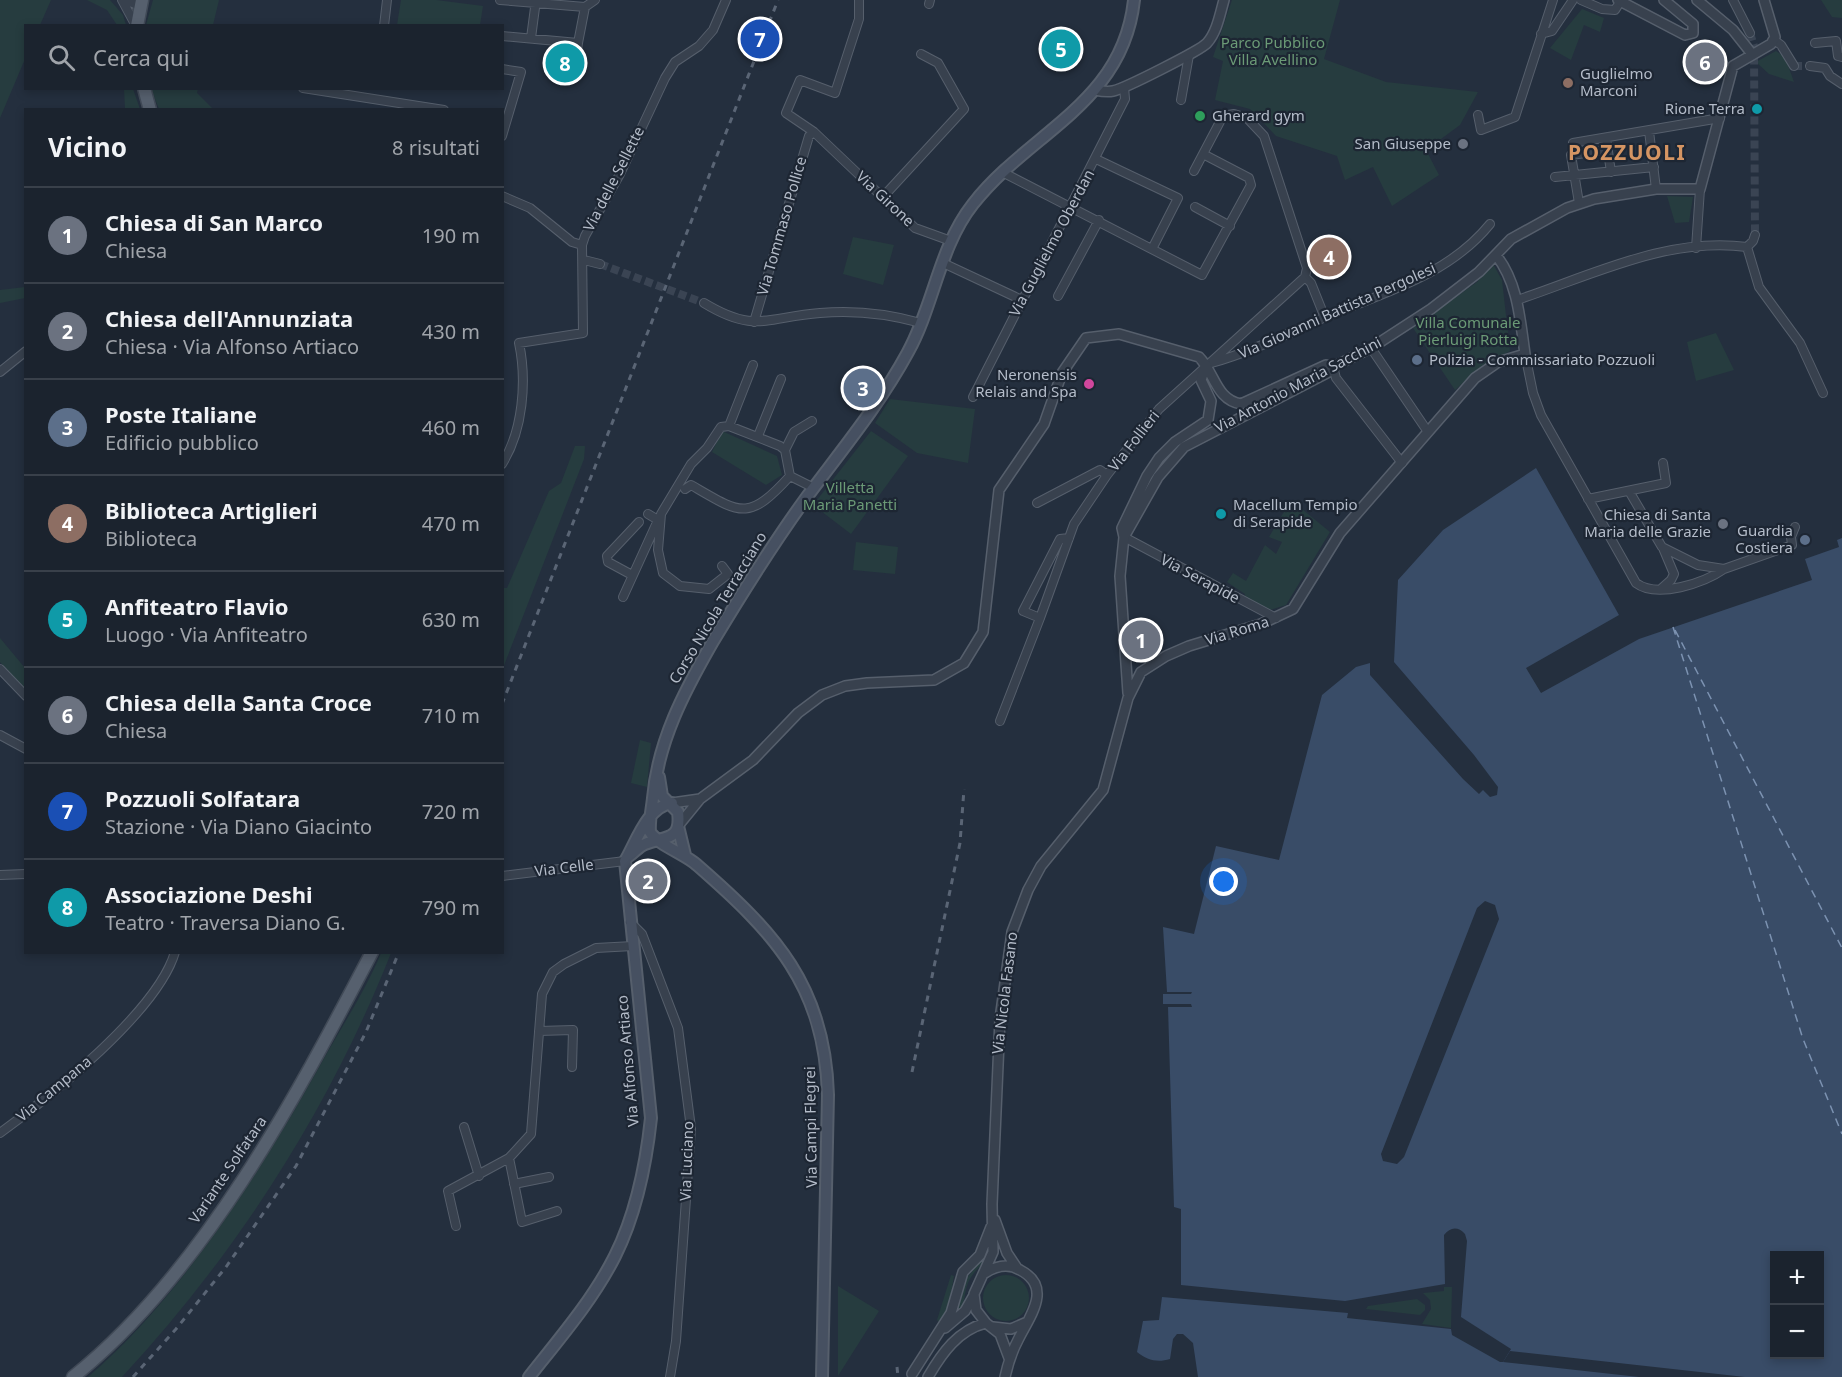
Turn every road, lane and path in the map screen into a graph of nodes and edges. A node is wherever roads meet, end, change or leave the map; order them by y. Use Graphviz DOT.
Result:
graph roads {
  1 [pos="123,0"];
  2 [pos="387,0"];
  3 [pos="500,0"];
  4 [pos="595,0"];
  5 [pos="726,0"];
  6 [pos="860,0"];
  7 [pos="1134,0"];
  8 [pos="1224,0"];
  9 [pos="1553,0"];
  10 [pos="1574,0"];
  11 [pos="1581,0"];
  12 [pos="1664,0"];
  13 [pos="1697,0"];
  14 [pos="1733,0"];
  15 [pos="1764,0"];
  16 [pos="535,1"];
  17 [pos="1619,1"];
  18 [pos="141,3"];
  19 [pos="585,7"];
  20 [pos="135,24"];
  21 [pos="136,24"];
  22 [pos="384,24"];
  23 [pos="1750,33"];
  24 [pos="1541,34"];
  25 [pos="504,36"];
  26 [pos="531,38"];
  27 [pos="1774,40"];
  28 [pos="578,43"];
  29 [pos="1815,43"];
  30 [pos="921,54"];
  31 [pos="1752,54"];
  32 [pos="1189,55"];
  33 [pos="1842,57"];
  34 [pos="1794,66"];
  35 [pos="1810,66"];
  36 [pos="504,69"];
  37 [pos="574,73"];
  38 [pos="1842,84"];
  39 [pos="1124,87"];
  40 [pos="145,90"];
  41 [pos="316,90"];
  42 [pos="374,90"];
  43 [pos="1095,90"];
  44 [pos="373,99"];
  45 [pos="1181,100"];
  46 [pos="149,108"];
  47 [pos="431,108"];
  48 [pos="1478,116"];
  49 [pos="1720,118"];
  50 [pos="504,129"];
  51 [pos="1649,131"];
  52 [pos="814,132"];
  53 [pos="1606,138"];
  54 [pos="1573,143"];
  55 [pos="1608,150"];
  56 [pos="1203,154"];
  57 [pos="1096,159"];
  58 [pos="1653,167"];
  59 [pos="1194,171"];
  60 [pos="1611,172"];
  61 [pos="1004,173"];
  62 [pos="1575,175"];
  63 [pos="1555,177"];
  64 [pos="1659,189"];
  65 [pos="1700,189"];
  66 [pos="504,196"];
  67 [pos="882,198"];
  68 [pos="1579,203"];
  69 [pos="1072,206"];
  70 [pos="1195,207"];
  71 [pos="1099,220"];
  72 [pos="1490,224"];
  73 [pos="1230,226"];
  74 [pos="1755,235"];
  75 [pos="951,241"];
  76 [pos="582,245"];
  77 [pos="1747,247"];
  78 [pos="1696,248"];
  79 [pos="1152,249"];
  80 [pos="1496,255"];
  81 [pos="584,260"];
  82 [pos="943,263"];
  83 [pos="600,264"];
  84 [pos="1305,278"];
  85 [pos="1058,296"];
  86 [pos="1022,300"];
  87 [pos="1517,300"];
  88 [pos="704,303"];
  89 [pos="1325,318"];
  90 [pos="754,322"];
  91 [pos="921,323"];
  92 [pos="1371,348"];
  93 [pos="24,353"];
  94 [pos="1525,354"];
  95 [pos="16,360"];
  96 [pos="24,362"];
  97 [pos="1206,364"];
  98 [pos="753,365"];
  99 [pos="1333,367"];
  100 [pos="0,372"];
  101 [pos="781,380"];
  102 [pos="1823,393"];
  103 [pos="973,397"];
  104 [pos="812,421"];
  105 [pos="729,426"];
  106 [pos="1428,432"];
  107 [pos="758,436"];
  108 [pos="784,450"];
  109 [pos="504,461"];
  110 [pos="1402,463"];
  111 [pos="1663,463"];
  112 [pos="1107,475"];
  113 [pos="794,477"];
  114 [pos="814,488"];
  115 [pos="685,489"];
  116 [pos="1629,491"];
  117 [pos="1588,499"];
  118 [pos="1037,503"];
  119 [pos="648,514"];
  120 [pos="660,517"];
  121 [pos="639,522"];
  122 [pos="1795,527"];
  123 [pos="1124,537"];
  124 [pos="1069,538"];
  125 [pos="1662,547"];
  126 [pos="722,566"];
  127 [pos="1045,567"];
  128 [pos="1724,569"];
  129 [pos="1056,572"];
  130 [pos="632,575"];
  131 [pos="1039,583"];
  132 [pos="1051,586"];
  133 [pos="1660,588"];
  134 [pos="623,597"];
  135 [pos="1040,618"];
  136 [pos="1277,618"];
  137 [pos="0,669"];
  138 [pos="24,694"];
  139 [pos="1128,698"];
  140 [pos="1000,721"];
  141 [pos="0,735"];
  142 [pos="24,748"];
  143 [pos="657,771"];
  144 [pos="700,799"];
  145 [pos="672,804"];
  146 [pos="650,818"];
  147 [pos="678,826"];
  148 [pos="657,841"];
  149 [pos="685,855"];
  150 [pos="627,858"];
  151 [pos="24,874"];
  152 [pos="0,875"];
  153 [pos="504,876"];
  154 [pos="630,922"];
  155 [pos="633,946"];
  156 [pos="174,954"];
  157 [pos="371,954"];
  158 [pos="539,1031"];
  159 [pos="572,1067"];
  160 [pos="464,1127"];
  161 [pos="0,1133"];
  162 [pos="509,1158"];
  163 [pos="479,1176"];
  164 [pos="549,1177"];
  165 [pos="514,1184"];
  166 [pos="558,1211"];
  167 [pos="992,1212"];
  168 [pos="992,1225"];
  169 [pos="456,1226"];
  170 [pos="1017,1268"];
  171 [pos="985,1273"];
  172 [pos="974,1294"];
  173 [pos="1028,1321"];
  174 [pos="989,1325"];
  175 [pos="938,1333"];
  176 [pos="1009,1358"];
  177 [pos="912,1374"];
  178 [pos="72,1377"];
  179 [pos="529,1377"];
  180 [pos="670,1377"];
  181 [pos="822,1377"];
  182 [pos="928,1377"];
  183 [pos="1005,1377"];
  1 -- 18 [label="street"];
  1 -- 20 [label="street"];
  2 -- 22 [label="street"];
  3 -- 16 [label="street"];
  4 -- 19 [label="street"];
  5 -- 76 [label="street, Via delle Sellette"];
  6 -- 52 [label="street, Via Girone"];
  7 -- 43 [label="main road, Corso Nicola Terracciano"];
  8 -- 32 [label="street"];
  9 -- 24 [label="street"];
  10 -- 24 [label="street"];
  11 -- 17 [label="street"];
  12 -- 17 [label="street"];
  13 -- 31 [label="street"];
  14 -- 23 [label="street"];
  15 -- 27 [label="street"];
  16 -- 19 [label="street"];
  16 -- 26 [label="street"];
  18 -- 21 [label="main road"];
  19 -- 28 [label="street"];
  24 -- 48 [label="street"];
  25 -- 26 [label="street"];
  26 -- 28 [label="street"];
  27 -- 31 [label="street"];
  27 -- 34 [label="street"];
  28 -- 37 [label="street"];
  29 -- 33 [label="street"];
  30 -- 67 [label="street"];
  31 -- 49 [label="street"];
  32 -- 39 [label="street"];
  32 -- 45 [label="street"];
  35 -- 38 [label="street"];
  36 -- 50 [label="street"];
  39 -- 43 [label="street"];
  39 -- 57 [label="street, Via Guglielmo Oberdan"];
  40 -- 46 [label="main road"];
  41 -- 44 [label="street"];
  42 -- 44 [label="street"];
  43 -- 61 [label="main road, Corso Nicola Terracciano"];
  44 -- 47 [label="street"];
  49 -- 51 [label="street"];
  49 -- 65 [label="street"];
  51 -- 53 [label="street"];
  51 -- 58 [label="street"];
  52 -- 67 [label="street, Via Girone"];
  52 -- 90 [label="street, Via Tommaso Pollice"];
  53 -- 54 [label="street"];
  53 -- 55 [label="street"];
  55 -- 60 [label="street"];
  55 -- 62 [label="street"];
  56 -- 59 [label="street"];
  56 -- 73 [label="street"];
  56 -- 84 [label="street"];
  57 -- 69 [label="street, Via Guglielmo Oberdan"];
  57 -- 79 [label="street"];
  58 -- 60 [label="street"];
  58 -- 64 [label="street"];
  60 -- 62 [label="street"];
  61 -- 69 [label="street"];
  61 -- 75 [label="main road, Corso Nicola Terracciano"];
  62 -- 63 [label="street"];
  62 -- 68 [label="street"];
  64 -- 65 [label="street, Via Antonio Maria Sacchini"];
  64 -- 68 [label="street, Via Antonio Maria Sacchini"];
  65 -- 78 [label="street"];
  66 -- 76 [label="street"];
  67 -- 75 [label="street, Via Girone"];
  68 -- 80 [label="street, Via Antonio Maria Sacchini"];
  69 -- 71 [label="street"];
  69 -- 86 [label="street, Via Guglielmo Oberdan"];
  70 -- 73 [label="street"];
  71 -- 79 [label="street"];
  71 -- 85 [label="street"];
  72 -- 89 [label="street, Via Giovanni Battista Pergolesi"];
  73 -- 79 [label="street"];
  74 -- 77 [label="street"];
  75 -- 82 [label="main road, Corso Nicola Terracciano"];
  76 -- 81 [label="street, Via delle Sellette"];
  77 -- 78 [label="street"];
  77 -- 102 [label="street"];
  78 -- 87 [label="street"];
  80 -- 87 [label="street"];
  80 -- 92 [label="street, Via Antonio Maria Sacchini"];
  81 -- 83 [label="street"];
  81 -- 109 [label="street, Via delle Sellette"];
  82 -- 86 [label="street"];
  82 -- 91 [label="main road, Corso Nicola Terracciano"];
  84 -- 89 [label="street"];
  84 -- 97 [label="street, Via Follieri"];
  86 -- 103 [label="street, Via Guglielmo Oberdan"];
  87 -- 94 [label="street"];
  88 -- 90 [label="street"];
  89 -- 97 [label="street, Via Giovanni Battista Pergolesi"];
  90 -- 91 [label="street"];
  91 -- 114 [label="main road, Corso Nicola Terracciano"];
  92 -- 99 [label="street, Via Antonio Maria Sacchini"];
  92 -- 106 [label="street"];
  93 -- 95 [label="street"];
  94 -- 106 [label="street, Via Roma"];
  94 -- 117 [label="street"];
  95 -- 96 [label="street"];
  95 -- 100 [label="street"];
  97 -- 99 [label="street"];
  97 -- 112 [label="street, Via Follieri"];
  97 -- 123 [label="street"];
  97 -- 144 [label="street"];
  98 -- 105 [label="street"];
  99 -- 110 [label="street"];
  99 -- 123 [label="street, Via Antonio Maria Sacchini"];
  101 -- 107 [label="street"];
  104 -- 108 [label="street"];
  105 -- 107 [label="street"];
  105 -- 120 [label="street"];
  106 -- 110 [label="street, Via Roma"];
  107 -- 108 [label="street"];
  108 -- 113 [label="street"];
  110 -- 136 [label="street, Via Roma"];
  111 -- 116 [label="street"];
  112 -- 118 [label="street"];
  112 -- 124 [label="street, Via Follieri"];
  113 -- 114 [label="street"];
  113 -- 115 [label="street"];
  114 -- 143 [label="main road, Corso Nicola Terracciano"];
  116 -- 117 [label="street"];
  116 -- 125 [label="street"];
  117 -- 133 [label="street"];
  119 -- 120 [label="street"];
  120 -- 126 [label="street"];
  120 -- 130 [label="street"];
  121 -- 130 [label="street"];
  122 -- 128 [label="street"];
  123 -- 136 [label="street, Via Serapide"];
  123 -- 139 [label="street"];
  124 -- 127 [label="street"];
  124 -- 129 [label="street"];
  125 -- 128 [label="street"];
  125 -- 133 [label="street"];
  127 -- 129 [label="street"];
  127 -- 131 [label="street"];
  128 -- 133 [label="street"];
  129 -- 132 [label="street"];
  130 -- 134 [label="street"];
  131 -- 132 [label="street"];
  131 -- 135 [label="street"];
  132 -- 135 [label="street"];
  135 -- 140 [label="street"];
  136 -- 139 [label="street, Via Roma"];
  137 -- 138 [label="street"];
  139 -- 167 [label="street, Via Nicola Fasano"];
  141 -- 142 [label="street"];
  143 -- 145 [label="main road"];
  143 -- 146 [label="main road, Corso Nicola Terracciano"];
  144 -- 145 [label="street"];
  144 -- 147 [label="street"];
  145 -- 146 [label="main road"];
  145 -- 147 [label="main road"];
  146 -- 148 [label="main road"];
  146 -- 150 [label="main road"];
  147 -- 148 [label="main road"];
  147 -- 149 [label="main road"];
  148 -- 149 [label="main road, Via Campi Flegrei"];
  148 -- 150 [label="main road"];
  149 -- 181 [label="main road, Via Campi Flegrei"];
  150 -- 153 [label="street, Via Celle"];
  150 -- 154 [label="main road, Via Alfonso Artiaco"];
  151 -- 152 [label="street"];
  154 -- 155 [label="main road, Via Alfonso Artiaco"];
  154 -- 180 [label="street, Via Luciano"];
  155 -- 158 [label="street"];
  155 -- 179 [label="main road, Via Alfonso Artiaco"];
  156 -- 161 [label="street, Via Campana"];
  157 -- 178 [label="main road, Variante Solfatara"];
  158 -- 159 [label="street"];
  158 -- 162 [label="street"];
  160 -- 163 [label="street"];
  162 -- 163 [label="street"];
  162 -- 165 [label="street"];
  163 -- 169 [label="street"];
  164 -- 165 [label="street"];
  165 -- 166 [label="street"];
  167 -- 168 [label="street, Via Nicola Fasano"];
  167 -- 170 [label="street"];
  168 -- 171 [label="street, Via Nicola Fasano"];
  168 -- 175 [label="street"];
  170 -- 171 [label="street"];
  170 -- 173 [label="street"];
  171 -- 172 [label="street"];
  172 -- 174 [label="street"];
  172 -- 175 [label="street"];
  173 -- 174 [label="street"];
  173 -- 176 [label="street"];
  174 -- 176 [label="street"];
  174 -- 182 [label="street"];
  175 -- 177 [label="street"];
  176 -- 183 [label="street"];
}
